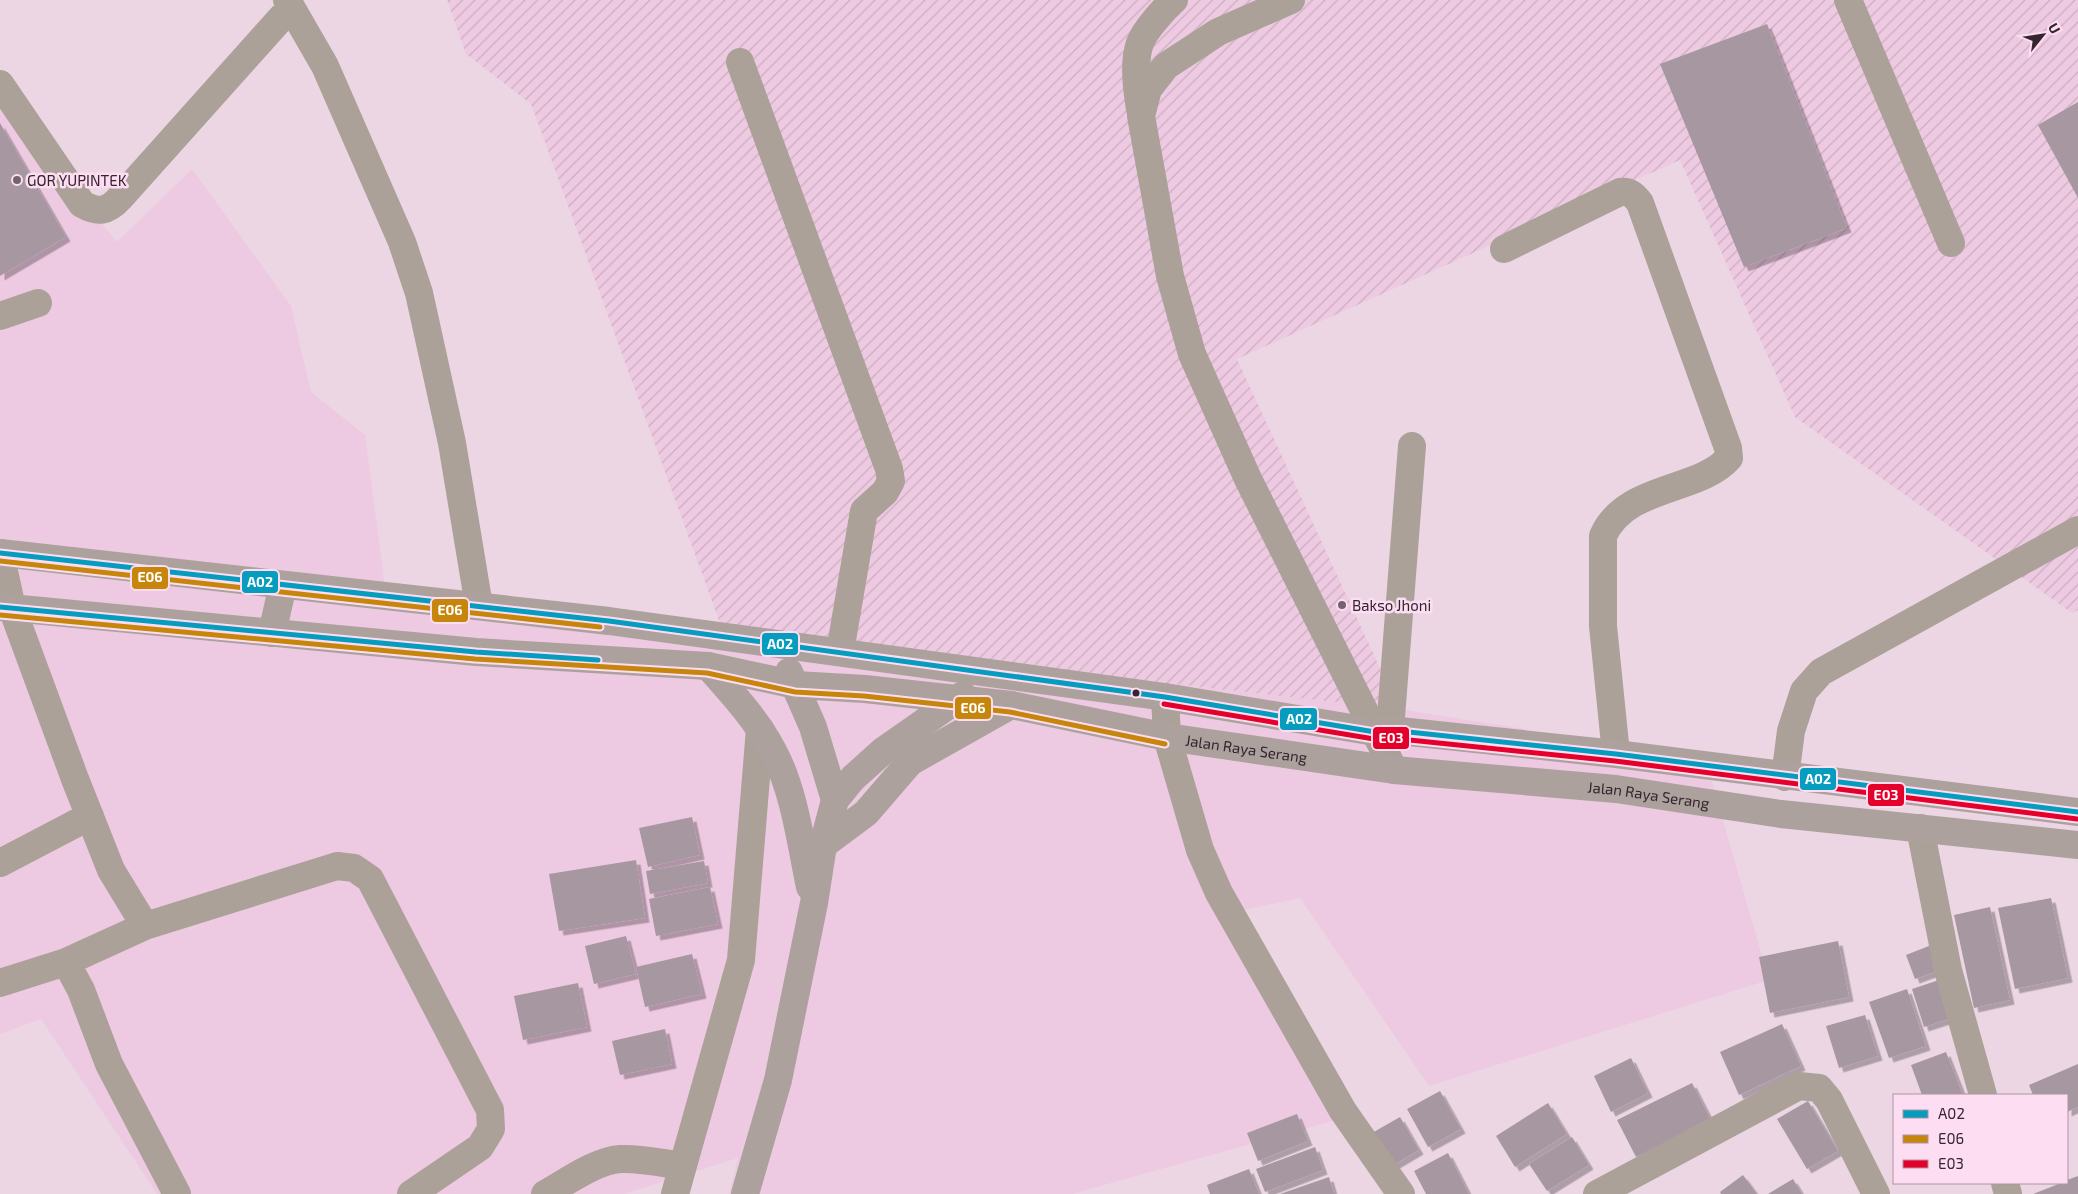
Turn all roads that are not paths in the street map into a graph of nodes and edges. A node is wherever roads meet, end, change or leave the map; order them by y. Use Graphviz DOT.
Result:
graph roads {
  1 [pos="1174,0"];
  2 [pos="1291,0"];
  3 [pos="1848,0"];
  4 [pos="288,3"];
  5 [pos="740,62"];
  6 [pos="0,84"];
  7 [pos="1141,116"];
  8 [pos="1951,244"];
  9 [pos="1504,249"];
  10 [pos="38,304"];
  11 [pos="0,316"];
  12 [pos="1412,446"];
  13 [pos="2078,530"];
  14 [pos="0,553"];
  15 [pos="283,585"];
  16 [pos="479,606"];
  17 [pos="6,607"];
  18 [pos="272,633"];
  19 [pos="775,645"];
  20 [pos="840,652"];
  21 [pos="708,666"];
  22 [pos="1005,674"];
  23 [pos="796,685"];
  24 [pos="1165,697"];
  25 [pos="956,699"];
  26 [pos="1011,705"];
  27 [pos="760,729"];
  28 [pos="1382,731"];
  29 [pos="1167,737"];
  30 [pos="1616,754"];
  31 [pos="1394,770"];
  32 [pos="1785,777"];
  33 [pos="1616,790"];
  34 [pos="835,800"];
  35 [pos="2078,812"];
  36 [pos="1781,814"];
  37 [pos="90,816"];
  38 [pos="1920,828"];
  39 [pos="823,845"];
  40 [pos="2078,845"];
  41 [pos="0,863"];
  42 [pos="814,903"];
  43 [pos="145,926"];
  44 [pos="66,962"];
  45 [pos="0,983"];
  46 [pos="1983,1094"];
  47 [pos="682,1166"];
  48 [pos="177,1194"];
  49 [pos="411,1194"];
  50 [pos="545,1194"];
  51 [pos="675,1194"];
  52 [pos="744,1194"];
  53 [pos="1401,1194"];
  54 [pos="1597,1194"];
  55 [pos="1876,1194"];
  1 -- 7 [label="street"];
  2 -- 7 [label="street"];
  3 -- 8 [label="street"];
  4 -- 6 [label="street"];
  4 -- 16 [label="street"];
  5 -- 20 [label="street"];
  7 -- 28 [label="street"];
  9 -- 30 [label="street"];
  10 -- 11 [label="street"];
  12 -- 28 [label="street"];
  13 -- 32 [label="street"];
  14 -- 15 [label="highway"];
  14 -- 17 [label="street"];
  15 -- 16 [label="highway"];
  15 -- 18 [label="highway"];
  16 -- 19 [label="highway"];
  17 -- 18 [label="highway, Jalan Raya Serang"];
  17 -- 37 [label="street"];
  18 -- 21 [label="highway, Jalan Raya Serang"];
  19 -- 20 [label="highway"];
  19 -- 23 [label="highway"];
  20 -- 22 [label="highway"];
  21 -- 23 [label="highway, Jalan Raya Serang"];
  21 -- 27 [label="highway"];
  22 -- 24 [label="highway"];
  22 -- 25 [label="highway"];
  23 -- 25 [label="highway, Jalan Raya Serang"];
  23 -- 34 [label="highway"];
  24 -- 28 [label="highway"];
  24 -- 29 [label="street"];
  25 -- 26 [label="highway, Jalan Raya Serang"];
  25 -- 34 [label="highway"];
  26 -- 29 [label="highway, Jalan Raya Serang"];
  26 -- 39 [label="highway"];
  27 -- 42 [label="highway"];
  27 -- 47 [label="street"];
  28 -- 30 [label="highway"];
  28 -- 31 [label="street"];
  29 -- 31 [label="highway, Jalan Raya Serang"];
  29 -- 53 [label="street"];
  30 -- 32 [label="highway"];
  30 -- 33 [label="highway"];
  31 -- 33 [label="highway, Jalan Raya Serang"];
  32 -- 35 [label="highway"];
  32 -- 36 [label="highway"];
  33 -- 36 [label="highway, Jalan Raya Serang"];
  34 -- 39 [label="highway"];
  36 -- 38 [label="highway, Jalan Raya Serang"];
  37 -- 41 [label="street"];
  37 -- 43 [label="street"];
  38 -- 40 [label="highway, Jalan Raya Serang"];
  38 -- 46 [label="street"];
  39 -- 42 [label="highway"];
  42 -- 52 [label="highway"];
  43 -- 44 [label="street"];
  43 -- 49 [label="street"];
  44 -- 45 [label="street"];
  44 -- 48 [label="street"];
  47 -- 50 [label="street"];
  47 -- 51 [label="street"];
  54 -- 55 [label="street"];
}
